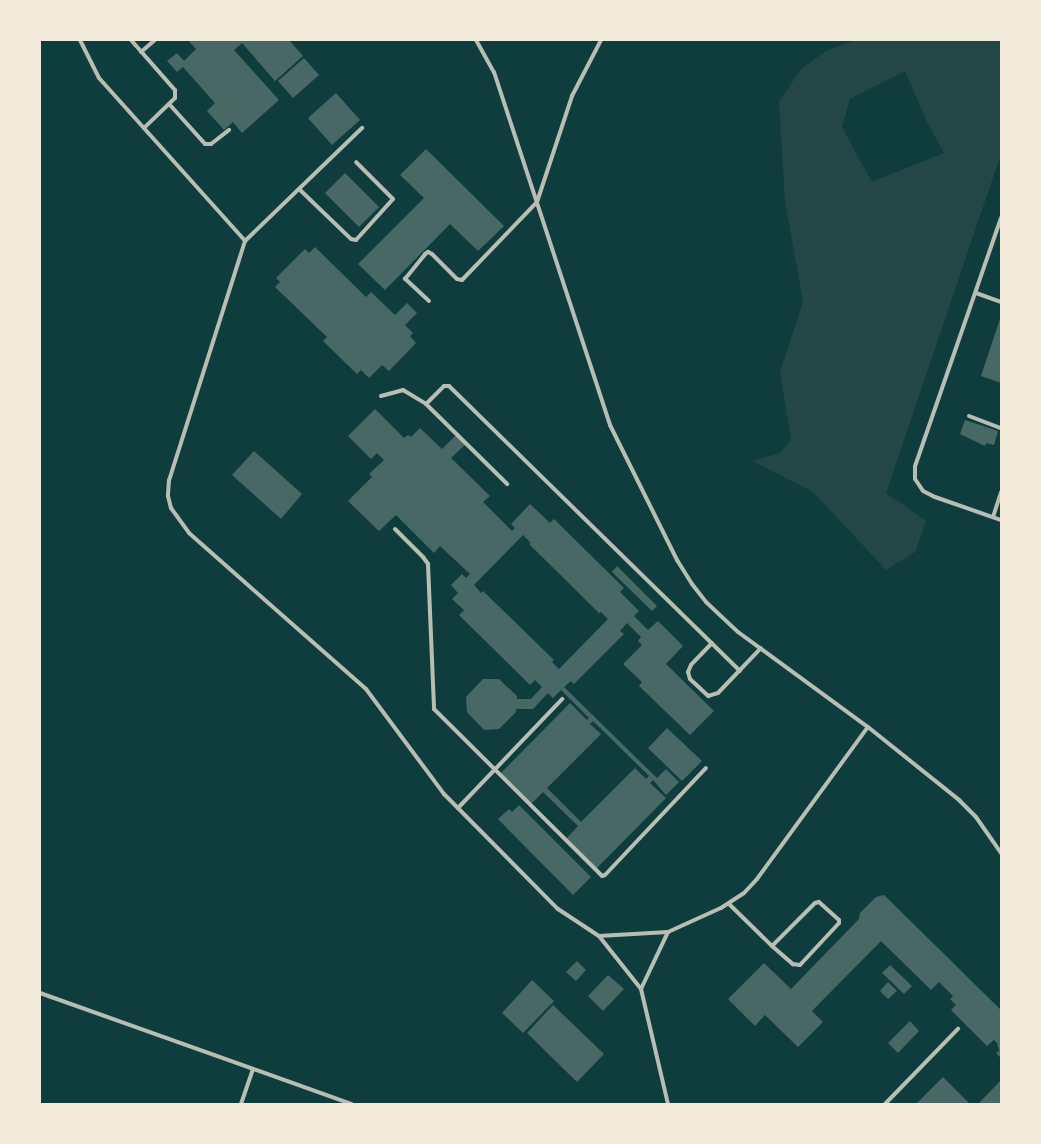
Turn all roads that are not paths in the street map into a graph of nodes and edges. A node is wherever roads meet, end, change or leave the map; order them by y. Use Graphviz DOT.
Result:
graph roads {
  1 [pos="80,40"];
  2 [pos="131,40"];
  3 [pos="155,40"];
  4 [pos="476,40"];
  5 [pos="601,40"];
  6 [pos="141,52"];
  7 [pos="170,105"];
  8 [pos="144,128"];
  9 [pos="362,128"];
  10 [pos="229,130"];
  11 [pos="356,162"];
  12 [pos="299,189"];
  13 [pos="537,202"];
  14 [pos="1001,218"];
  15 [pos="245,241"];
  16 [pos="976,293"];
  17 [pos="429,302"];
  18 [pos="1001,302"];
  19 [pos="381,396"];
  20 [pos="426,404"];
  21 [pos="969,416"];
  22 [pos="1001,428"];
  23 [pos="507,484"];
  24 [pos="1001,492"];
  25 [pos="993,517"];
  26 [pos="1001,520"];
  27 [pos="394,530"];
  28 [pos="712,643"];
  29 [pos="761,648"];
  30 [pos="740,670"];
  31 [pos="562,699"];
  32 [pos="868,727"];
  33 [pos="706,768"];
  34 [pos="493,770"];
  35 [pos="458,808"];
  36 [pos="1001,853"];
  37 [pos="729,904"];
  38 [pos="668,932"];
  39 [pos="599,936"];
  40 [pos="772,946"];
  41 [pos="641,990"];
  42 [pos="40,993"];
  43 [pos="958,1029"];
  44 [pos="253,1070"];
  45 [pos="241,1104"];
  46 [pos="352,1104"];
  47 [pos="668,1104"];
  48 [pos="885,1104"];
  1 -- 8 [label="lane"];
  2 -- 6 [label="lane"];
  3 -- 6 [label="lane"];
  4 -- 13 [label="lane"];
  5 -- 13 [label="lane"];
  6 -- 7 [label="lane"];
  7 -- 8 [label="lane"];
  7 -- 10 [label="lane"];
  8 -- 15 [label="lane"];
  9 -- 12 [label="lane"];
  11 -- 12 [label="lane"];
  12 -- 15 [label="lane"];
  13 -- 17 [label="lane"];
  13 -- 29 [label="lane"];
  14 -- 16 [label="lane"];
  15 -- 35 [label="lane"];
  16 -- 18 [label="lane"];
  16 -- 25 [label="lane"];
  19 -- 20 [label="lane"];
  20 -- 23 [label="lane"];
  20 -- 28 [label="lane"];
  21 -- 22 [label="lane"];
  24 -- 25 [label="lane"];
  25 -- 26 [label="lane"];
  27 -- 34 [label="lane"];
  28 -- 30 [label="lane"];
  28 -- 30 [label="lane"];
  29 -- 30 [label="lane"];
  29 -- 32 [label="lane"];
  31 -- 34 [label="lane"];
  32 -- 36 [label="lane"];
  32 -- 37 [label="lane"];
  33 -- 34 [label="lane"];
  34 -- 35 [label="lane"];
  35 -- 39 [label="lane"];
  37 -- 38 [label="lane"];
  37 -- 40 [label="lane"];
  38 -- 39 [label="lane"];
  38 -- 41 [label="lane"];
  39 -- 41 [label="lane"];
  40 -- 40 [label="lane"];
  41 -- 47 [label="lane"];
  42 -- 44 [label="lane"];
  43 -- 48 [label="lane"];
  44 -- 45 [label="lane"];
  44 -- 46 [label="lane"];
}
